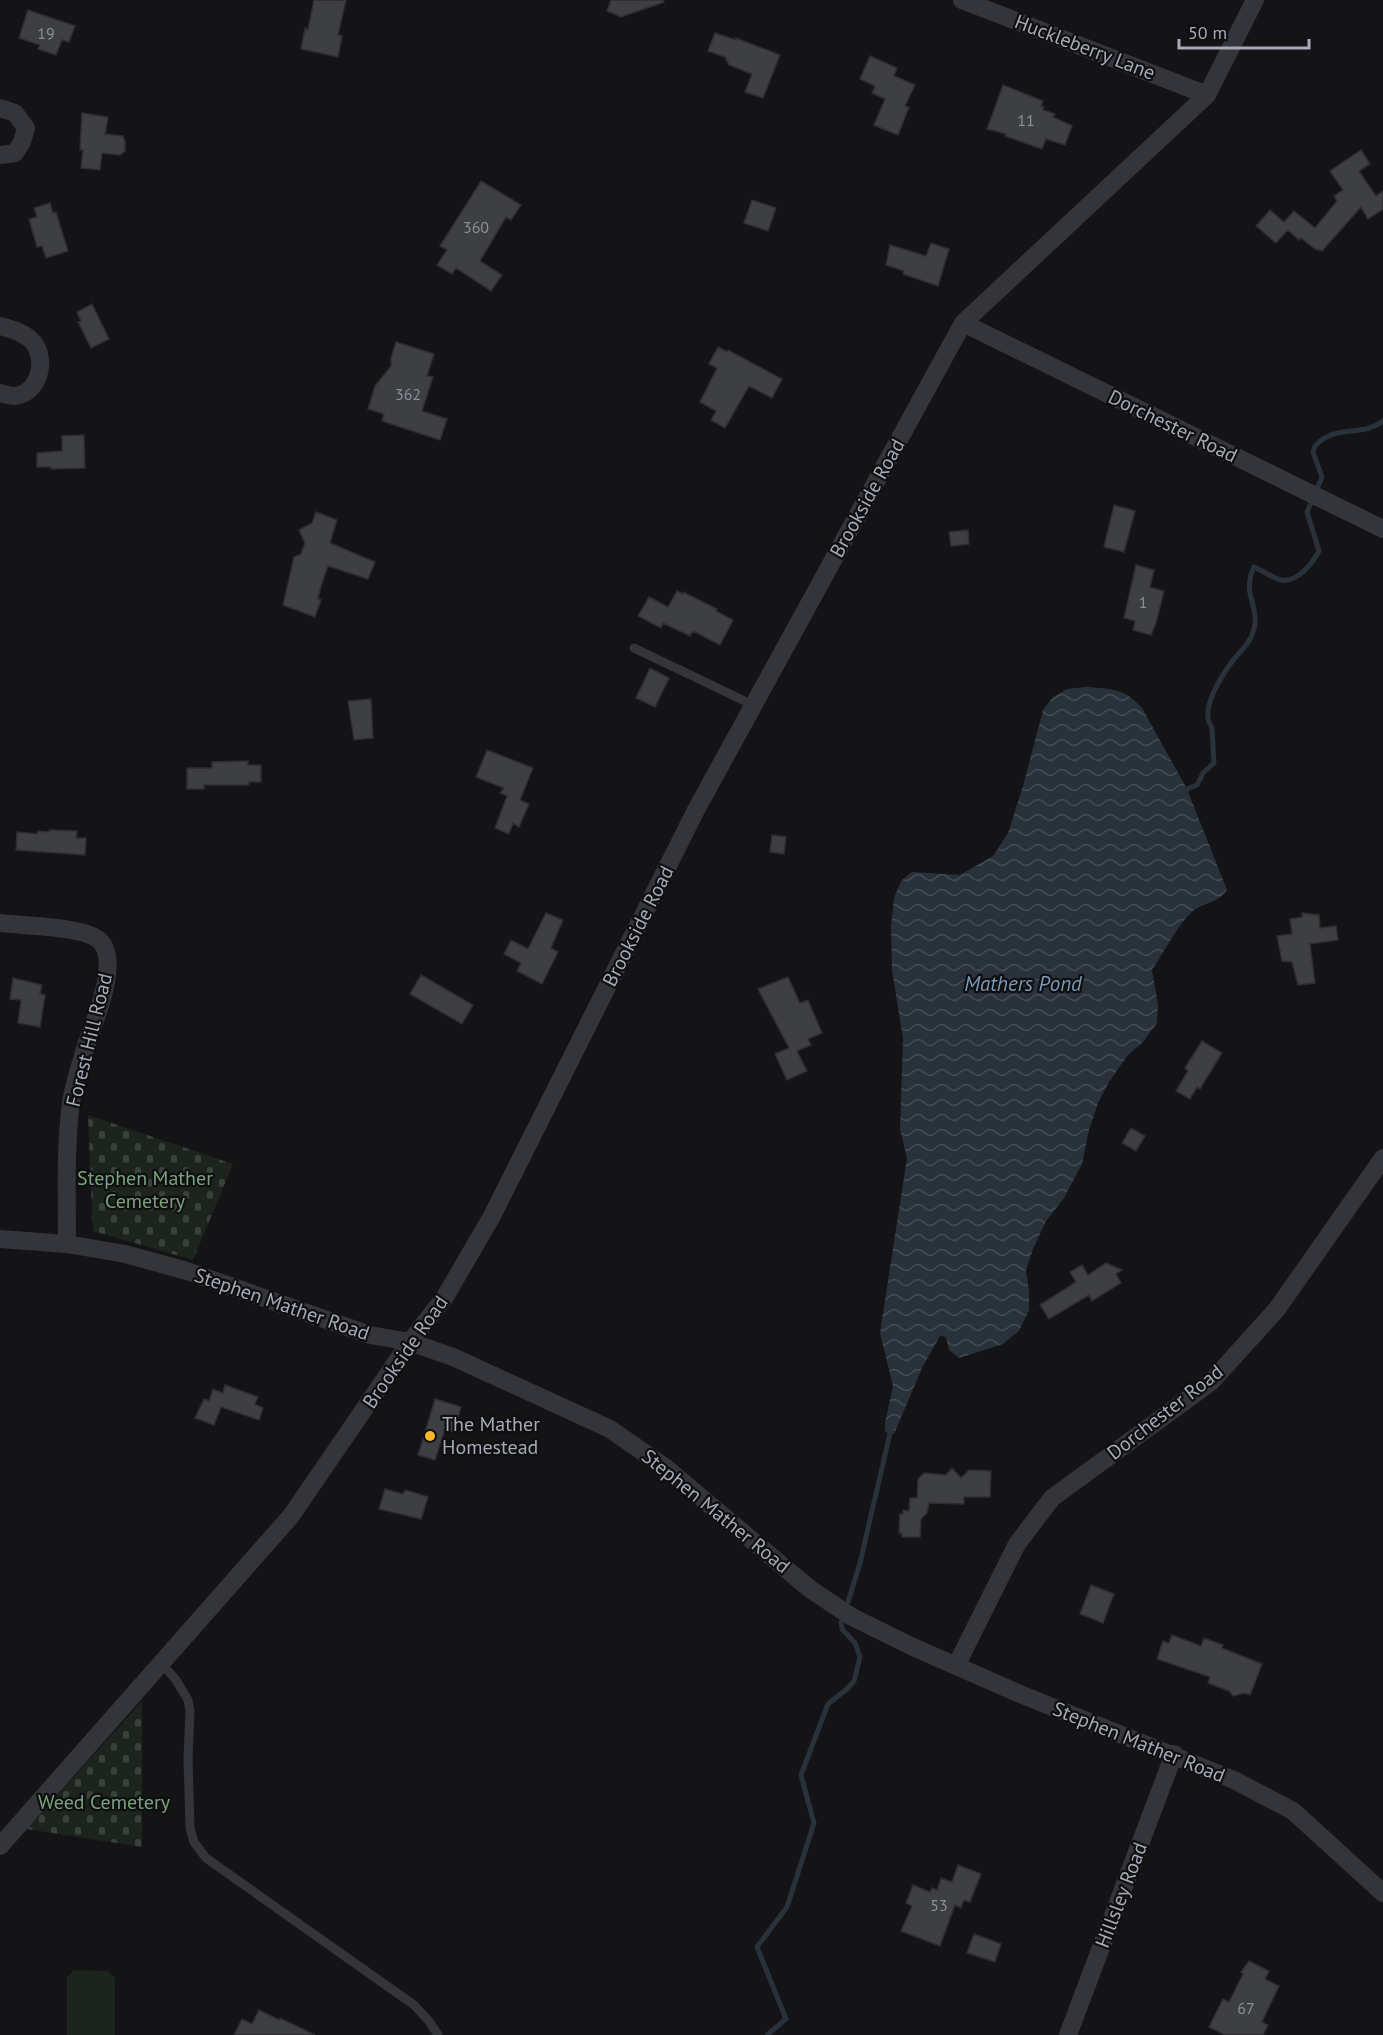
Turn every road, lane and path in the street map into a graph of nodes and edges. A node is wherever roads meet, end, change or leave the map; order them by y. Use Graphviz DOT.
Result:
graph roads {
  1 [pos="962,0"];
  2 [pos="1255,0"];
  3 [pos="1207,95"];
  4 [pos="0,108"];
  5 [pos="0,155"];
  6 [pos="963,323"];
  7 [pos="0,326"];
  8 [pos="0,393"];
  9 [pos="1383,529"];
  10 [pos="634,648"];
  11 [pos="753,705"];
  12 [pos="0,924"];
  13 [pos="1383,1158"];
  14 [pos="0,1239"];
  15 [pos="67,1244"];
  16 [pos="410,1342"];
  17 [pos="161,1663"];
  18 [pos="956,1666"];
  19 [pos="1174,1754"];
  20 [pos="0,1846"];
  21 [pos="1383,1893"];
  22 [pos="438,2035"];
  23 [pos="1068,2035"];
  1 -- 3 [label="street, Huckleberry Lane"];
  2 -- 3 [label="street, Brookside Road"];
  3 -- 6 [label="street, Brookside Road"];
  4 -- 5 [label="street"];
  6 -- 9 [label="street, Dorchester Road"];
  6 -- 11 [label="street, Brookside Road"];
  7 -- 8 [label="street"];
  10 -- 11 [label="lane"];
  11 -- 16 [label="street, Brookside Road"];
  12 -- 15 [label="street, Forest Hill Road"];
  13 -- 18 [label="street, Dorchester Road"];
  14 -- 15 [label="street, Stephen Mather Road"];
  15 -- 16 [label="street, Stephen Mather Road"];
  16 -- 17 [label="street, Brookside Road"];
  16 -- 18 [label="street, Stephen Mather Road"];
  17 -- 20 [label="street, Brookside Road"];
  17 -- 22 [label="lane"];
  18 -- 19 [label="street, Stephen Mather Road"];
  19 -- 21 [label="street, Stephen Mather Road"];
  19 -- 23 [label="street, Hillsley Road"];
}
